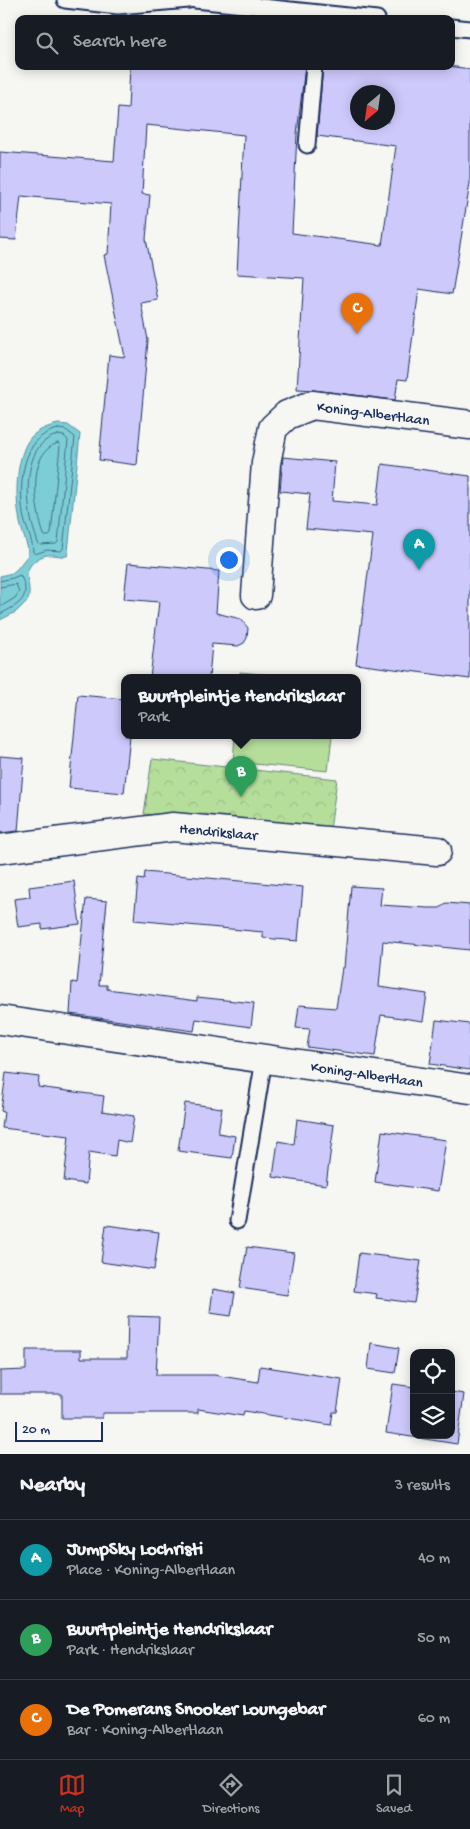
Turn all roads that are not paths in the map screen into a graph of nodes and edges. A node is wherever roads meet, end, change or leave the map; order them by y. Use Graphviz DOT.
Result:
graph roads {
  1 [pos="65,0"];
  2 [pos="189,0"];
  3 [pos="195,0"];
  4 [pos="319,10"];
  5 [pos="351,15"];
  6 [pos="455,27"];
  7 [pos="470,29"];
  8 [pos="314,70"];
  9 [pos="307,145"];
  10 [pos="470,425"];
  11 [pos="256,595"];
  12 [pos="0,849"];
  13 [pos="437,851"];
  14 [pos="0,1020"];
  15 [pos="264,1059"];
  16 [pos="470,1089"];
  17 [pos="237,1221"];
  1 -- 2 [label="lane"];
  3 -- 4 [label="lane"];
  4 -- 5 [label="lane"];
  6 -- 7 [label="lane"];
  8 -- 9 [label="lane"];
  10 -- 11 [label="street, Koning-Albertlaan"];
  12 -- 13 [label="street, Hendrikslaar"];
  14 -- 15 [label="street, Koning-Albertlaan"];
  15 -- 16 [label="street, Koning-Albertlaan"];
  15 -- 17 [label="lane"];
}
